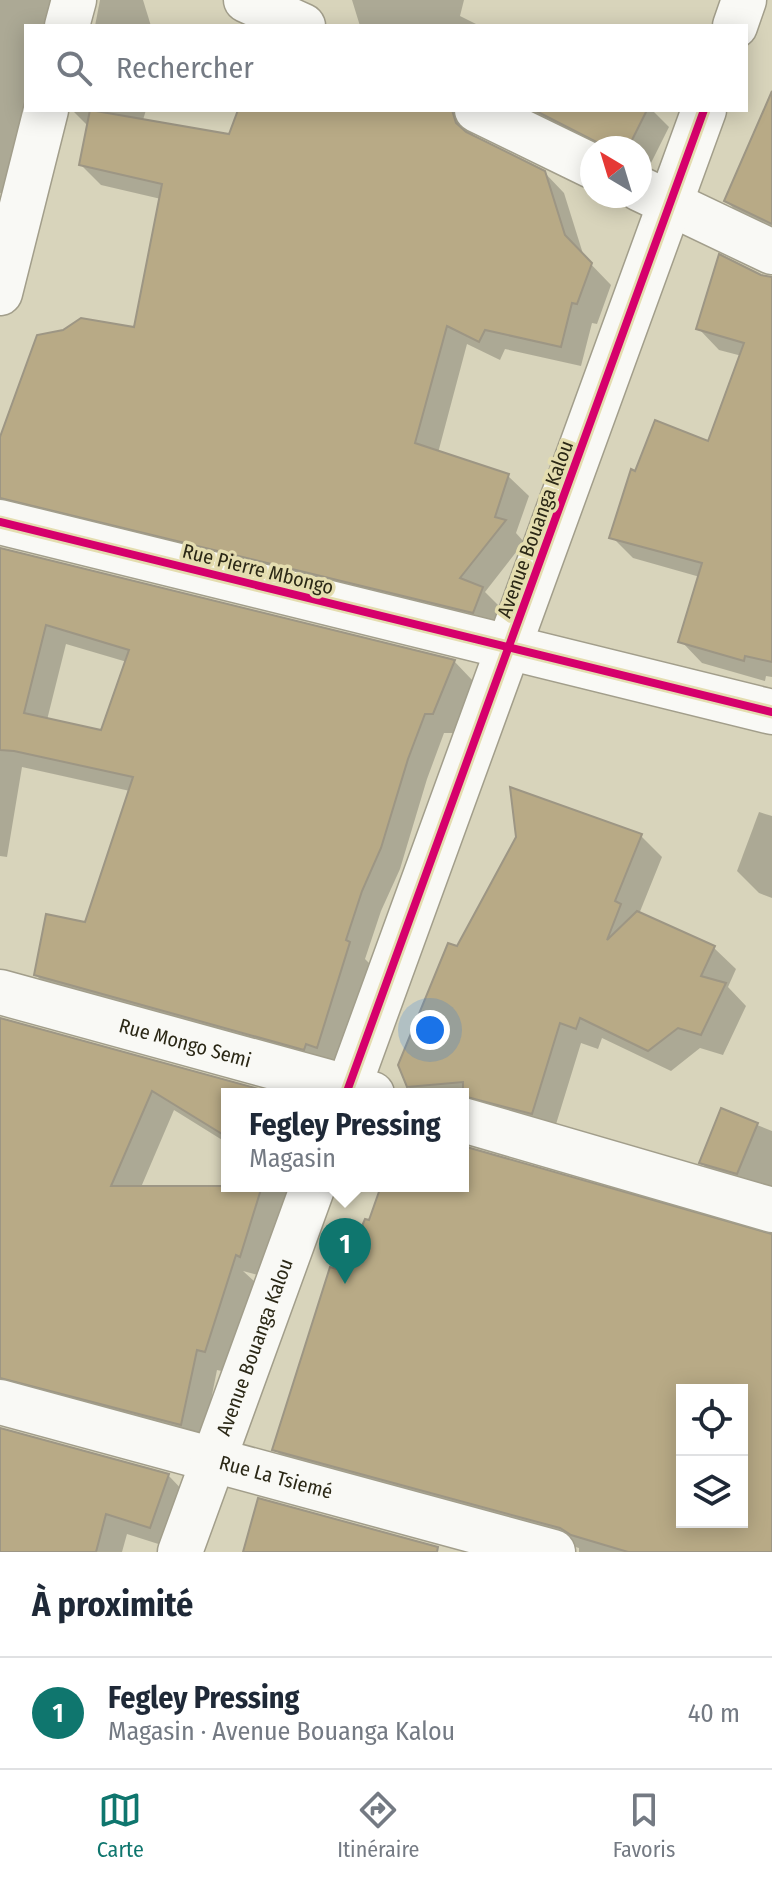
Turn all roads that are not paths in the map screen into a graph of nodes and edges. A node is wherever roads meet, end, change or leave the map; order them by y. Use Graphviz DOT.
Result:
graph roads {
  1 [pos="74,0"];
  2 [pos="246,0"];
  3 [pos="744,0"];
  4 [pos="68,24"];
  5 [pos="299,24"];
  6 [pos="736,24"];
  7 [pos="45,112"];
  8 [pos="481,112"];
  9 [pos="703,112"];
  10 [pos="580,160"];
  11 [pos="655,196"];
  12 [pos="772,252"];
  13 [pos="0,293"];
  14 [pos="0,522"];
  15 [pos="509,647"];
  16 [pos="772,712"];
  17 [pos="0,992"];
  18 [pos="341,1088"];
  19 [pos="356,1088"];
  20 [pos="469,1122"];
  21 [pos="311,1192"];
  22 [pos="772,1210"];
  23 [pos="0,1402"];
  24 [pos="214,1461"];
  25 [pos="180,1552"];
  26 [pos="553,1552"];
  1 -- 4 [label="street"];
  2 -- 5 [label="street"];
  3 -- 6 [label="street"];
  7 -- 13 [label="street"];
  8 -- 10 [label="street"];
  9 -- 11 [label="street, Avenue Bouanga Kalou"];
  11 -- 12 [label="street"];
  11 -- 15 [label="street, Avenue Bouanga Kalou"];
  14 -- 15 [label="street, Rue Pierre Mbongo"];
  15 -- 16 [label="street, Rue Pierre Mbongo"];
  15 -- 19 [label="street, Avenue Bouanga Kalou"];
  17 -- 18 [label="street, Rue Mongo Semi"];
  20 -- 22 [label="street"];
  21 -- 24 [label="street, Avenue Bouanga Kalou"];
  23 -- 24 [label="street, Rue La Tsiemé"];
  24 -- 25 [label="street, Avenue Bouanga Kalou"];
  24 -- 26 [label="street, Rue La Tsiemé"];
}
